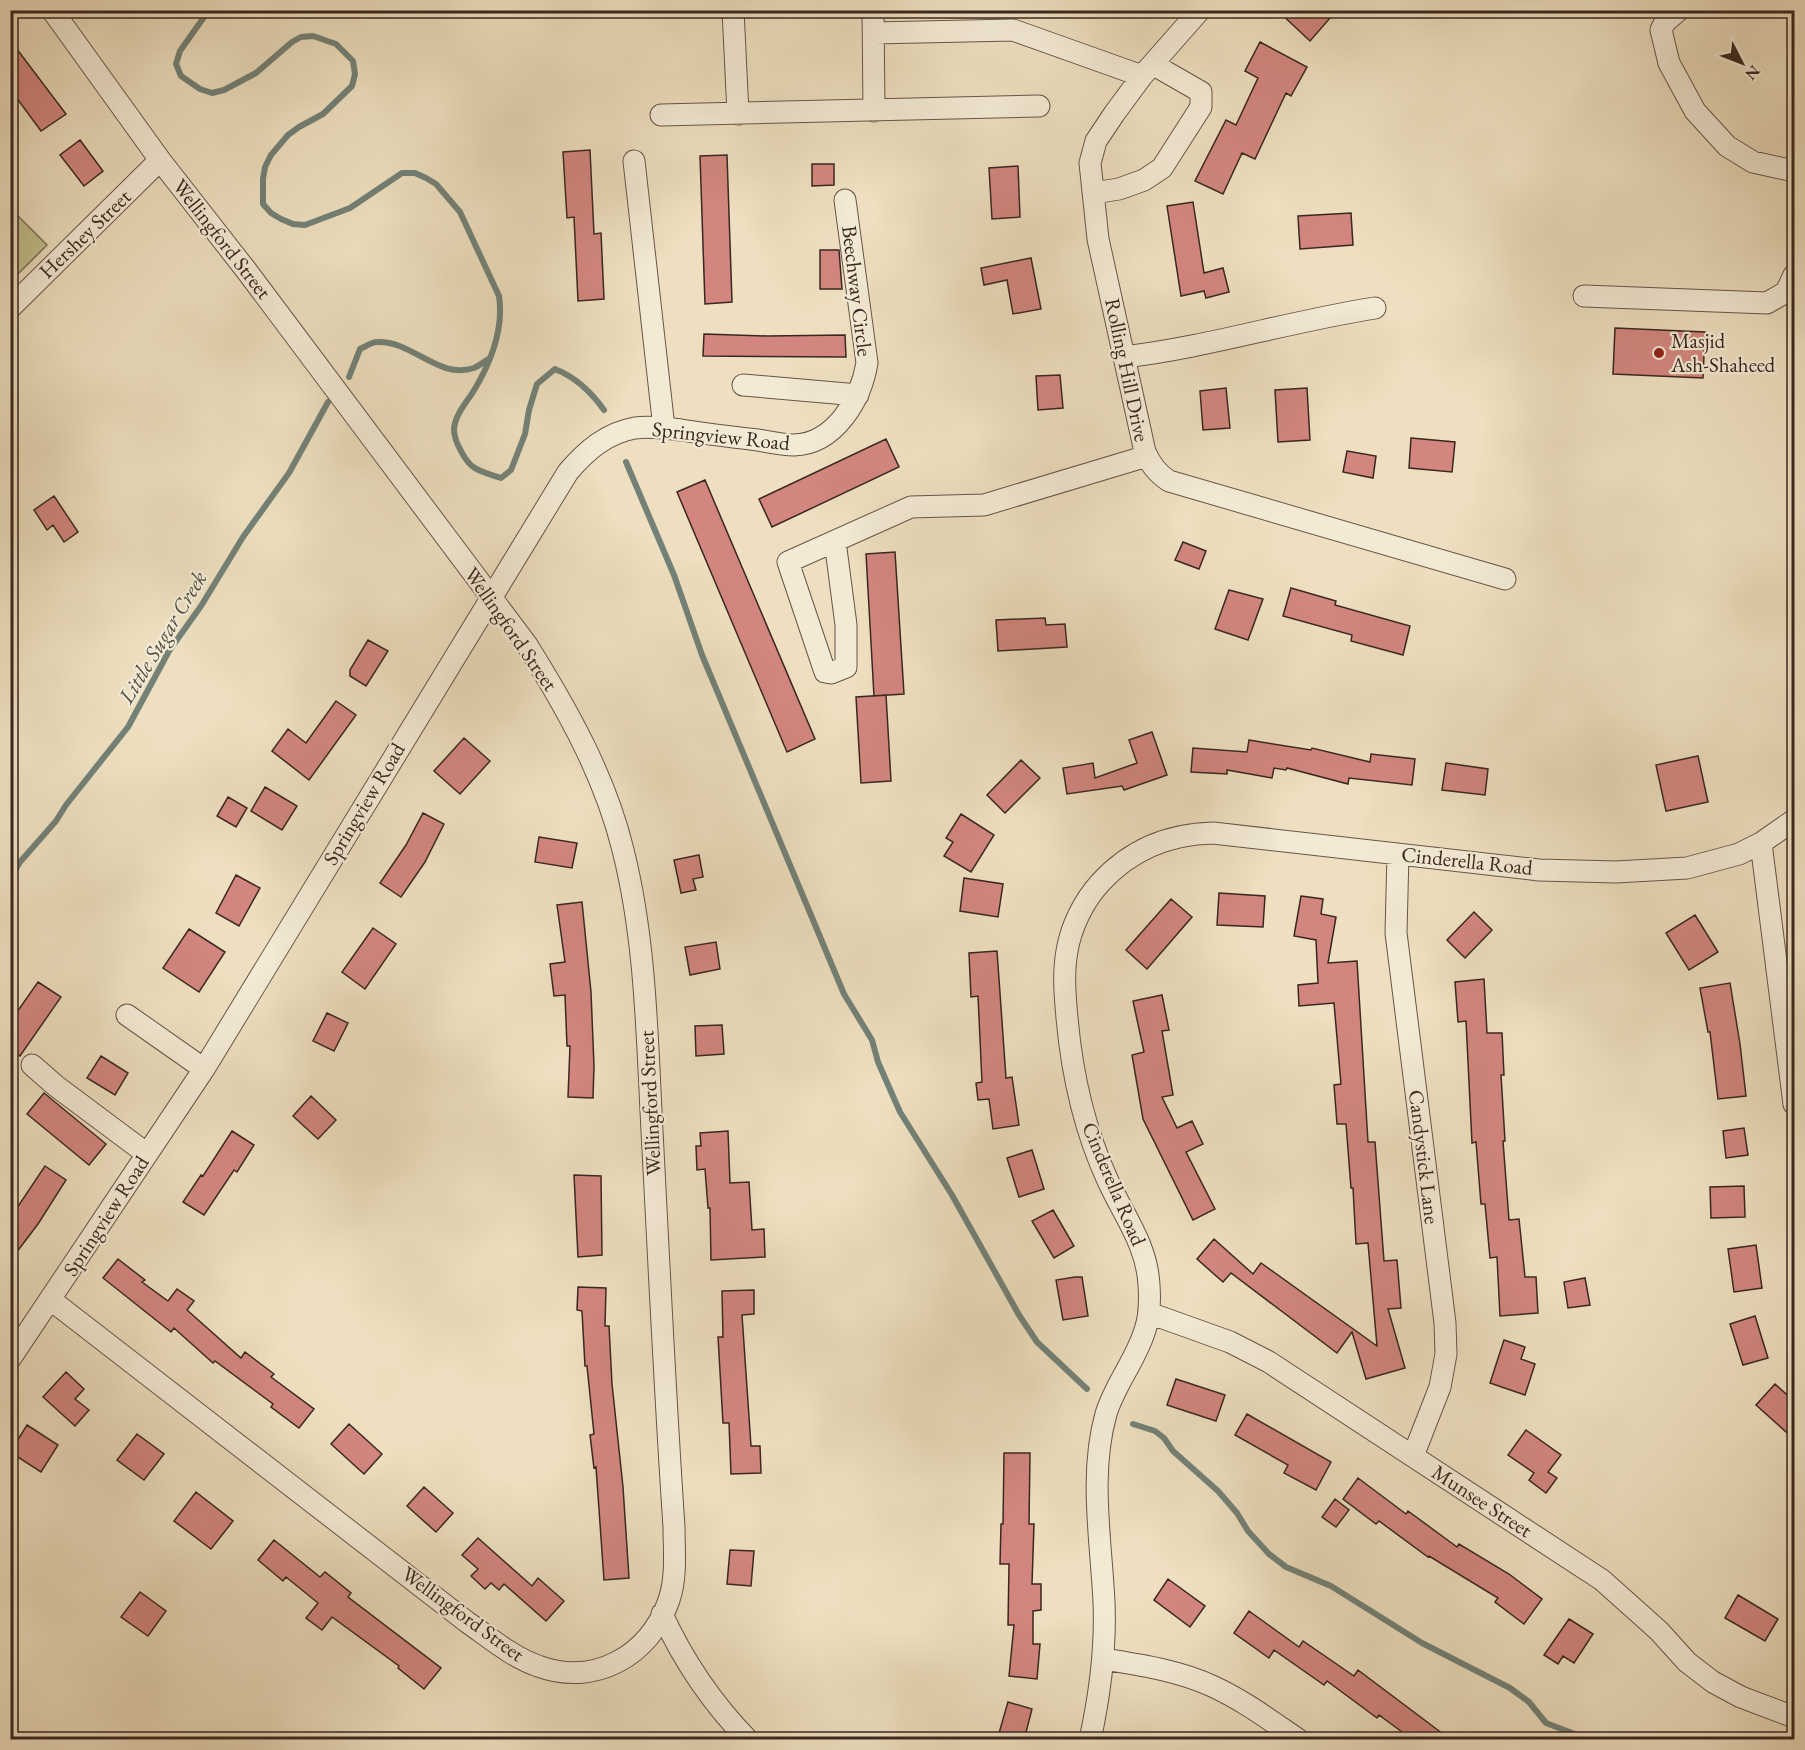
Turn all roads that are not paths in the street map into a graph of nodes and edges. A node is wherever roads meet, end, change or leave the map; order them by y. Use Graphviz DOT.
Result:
graph roads {
  1 [pos="52,10"];
  2 [pos="733,10"];
  3 [pos="873,10"];
  4 [pos="1200,10"];
  5 [pos="1651,10"];
  6 [pos="1679,10"];
  7 [pos="1661,30"];
  8 [pos="874,33"];
  9 [pos="1148,70"];
  10 [pos="1039,106"];
  11 [pos="874,111"];
  12 [pos="738,114"];
  13 [pos="661,115"];
  14 [pos="160,160"];
  15 [pos="634,161"];
  16 [pos="1794,171"];
  17 [pos="1093,193"];
  18 [pos="845,200"];
  19 [pos="1794,275"];
  20 [pos="1584,296"];
  21 [pos="10,308"];
  22 [pos="1375,308"];
  23 [pos="1124,357"];
  24 [pos="744,386"];
  25 [pos="858,395"];
  26 [pos="664,428"];
  27 [pos="820,438"];
  28 [pos="1147,456"];
  29 [pos="835,541"];
  30 [pos="1505,579"];
  31 [pos="491,598"];
  32 [pos="1794,820"];
  33 [pos="1761,843"];
  34 [pos="1398,854"];
  35 [pos="127,1015"];
  36 [pos="32,1065"];
  37 [pos="204,1069"];
  38 [pos="1794,1104"];
  39 [pos="147,1154"];
  40 [pos="51,1300"];
  41 [pos="1149,1313"];
  42 [pos="10,1359"];
  43 [pos="1413,1456"];
  44 [pos="662,1614"];
  45 [pos="1103,1659"];
  46 [pos="1794,1717"];
  47 [pos="748,1740"];
  48 [pos="1090,1740"];
  49 [pos="1299,1740"];
  1 -- 14 [label="street, Wellingford Street"];
  2 -- 12 [label="street"];
  3 -- 8 [label="street"];
  4 -- 9 [label="street, Rolling Hill Drive"];
  5 -- 7 [label="street"];
  6 -- 7 [label="street"];
  7 -- 16 [label="street"];
  8 -- 9 [label="street"];
  8 -- 11 [label="street"];
  9 -- 17 [label="street, Rolling Hill Drive"];
  9 -- 17 [label="street"];
  10 -- 11 [label="street"];
  11 -- 12 [label="street"];
  12 -- 13 [label="street"];
  14 -- 21 [label="street, Hershey Street"];
  14 -- 31 [label="street, Wellingford Street"];
  15 -- 26 [label="street"];
  17 -- 23 [label="street, Rolling Hill Drive"];
  18 -- 25 [label="street, Beechway Circle"];
  19 -- 20 [label="street"];
  22 -- 23 [label="street"];
  23 -- 28 [label="street, Rolling Hill Drive"];
  24 -- 25 [label="street"];
  25 -- 27 [label="street, Beechway Circle"];
  26 -- 27 [label="street, Springview Road"];
  26 -- 31 [label="street, Springview Road"];
  28 -- 29 [label="street"];
  28 -- 30 [label="street, Rolling Hill Drive"];
  29 -- 29 [label="street"];
  31 -- 37 [label="street, Springview Road"];
  31 -- 44 [label="street, Wellingford Street"];
  32 -- 33 [label="street, Cinderella Road"];
  33 -- 34 [label="street, Cinderella Road"];
  33 -- 38 [label="street"];
  34 -- 41 [label="street, Cinderella Road"];
  34 -- 43 [label="street, Candystick Lane"];
  35 -- 37 [label="street"];
  36 -- 39 [label="street"];
  37 -- 39 [label="street, Springview Road"];
  39 -- 40 [label="street, Springview Road"];
  40 -- 42 [label="street, Springview Road"];
  40 -- 44 [label="street, Wellingford Street"];
  41 -- 43 [label="street, Munsee Street"];
  41 -- 45 [label="street, Cinderella Road"];
  43 -- 46 [label="street, Munsee Street"];
  44 -- 47 [label="street"];
  45 -- 48 [label="street, Cinderella Road"];
  45 -- 49 [label="street"];
}
